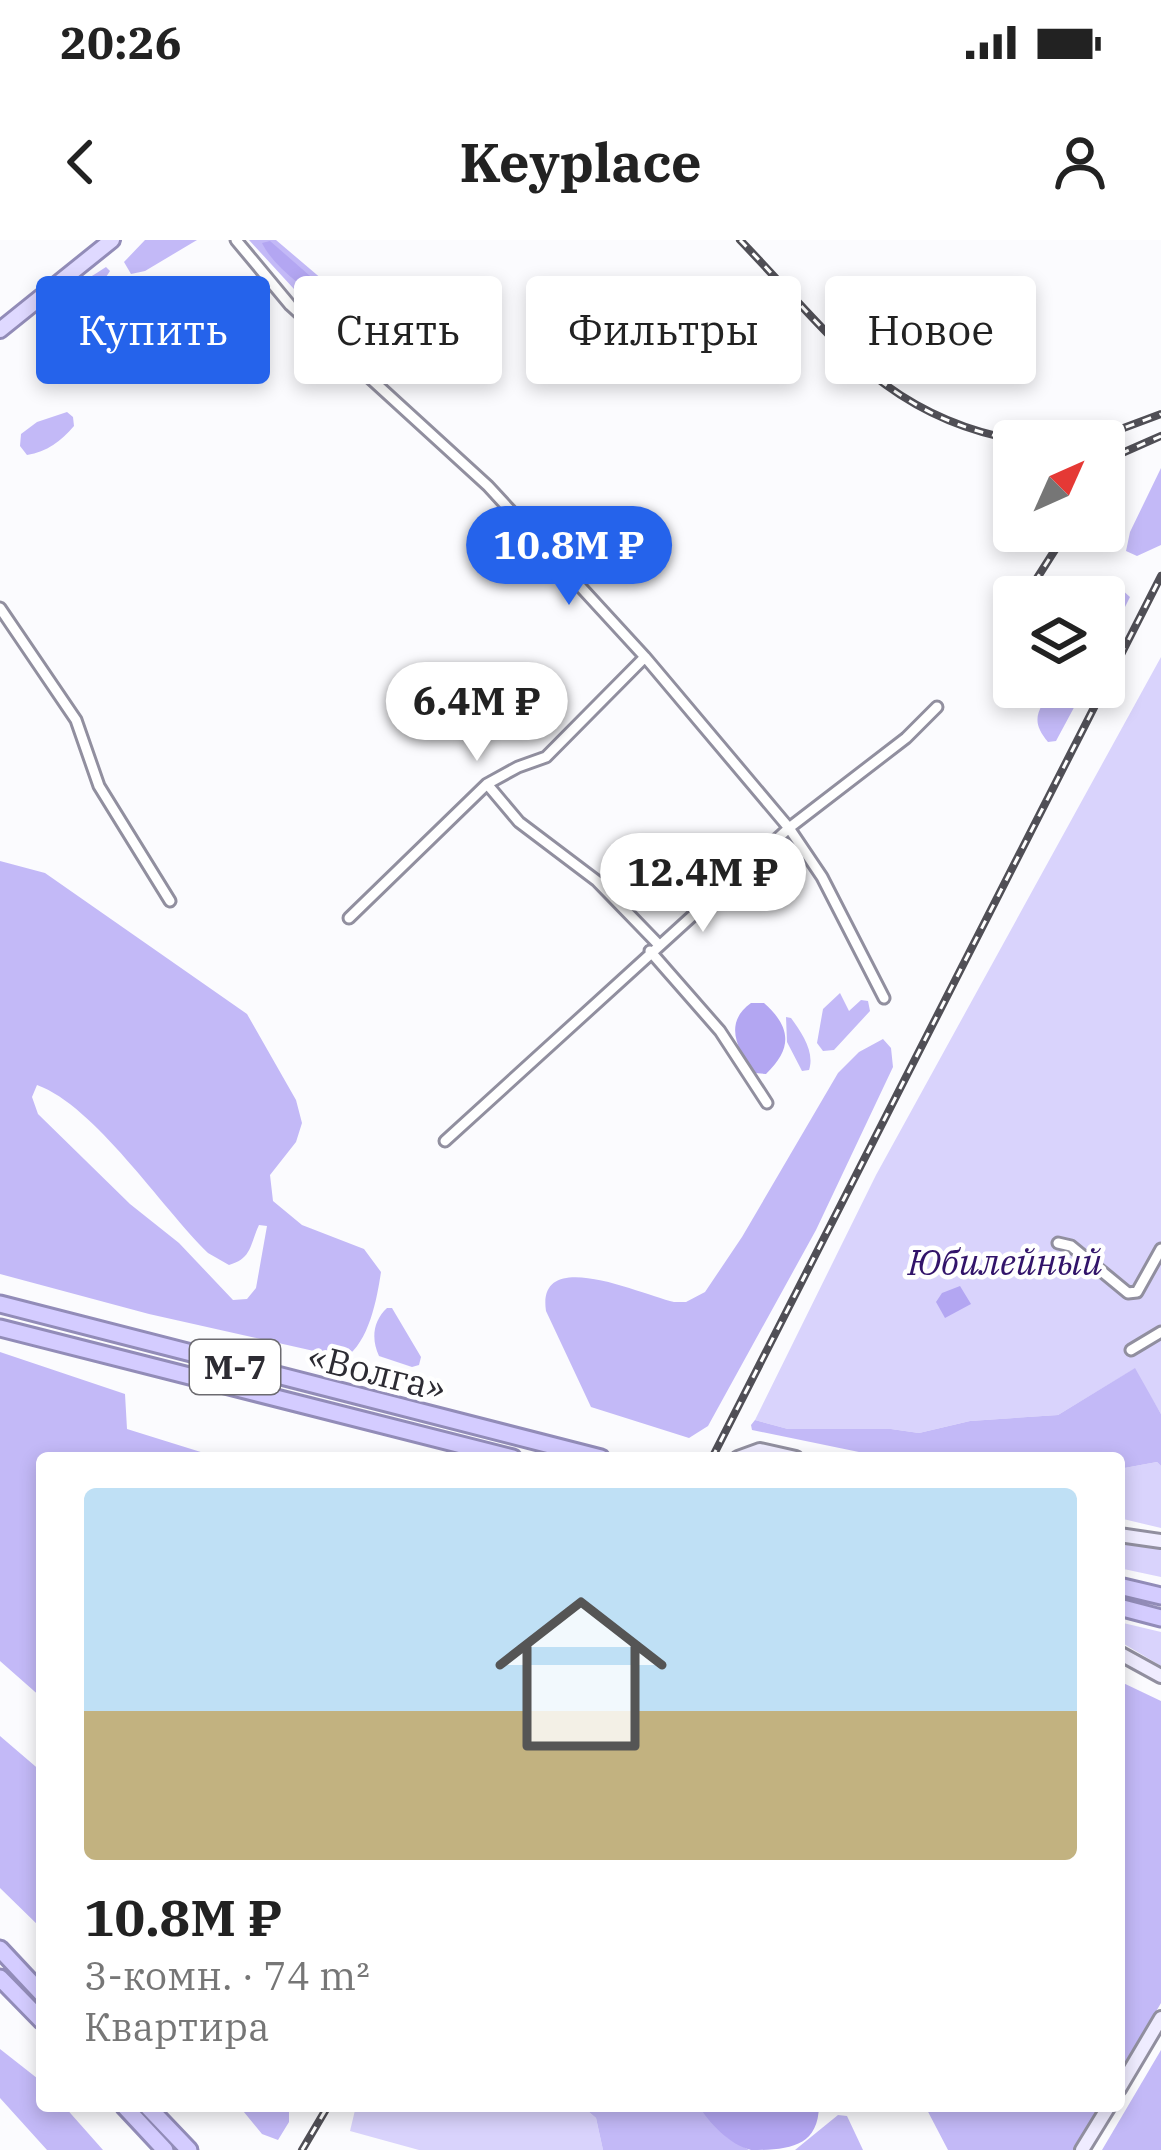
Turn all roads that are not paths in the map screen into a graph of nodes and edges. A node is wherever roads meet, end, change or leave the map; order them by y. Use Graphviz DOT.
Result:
graph roads {
  1 [pos="112,240"];
  2 [pos="236,240"];
  3 [pos="0,330"];
  4 [pos="0,608"];
  5 [pos="645,658"];
  6 [pos="937,707"];
  7 [pos="487,784"];
  8 [pos="789,828"];
  9 [pos="170,901"];
  10 [pos="349,917"];
  11 [pos="654,948"];
  12 [pos="884,998"];
  13 [pos="767,1103"];
  14 [pos="445,1141"];
  15 [pos="1058,1243"];
  16 [pos="1161,1249"];
  17 [pos="0,1304"];
  18 [pos="0,1328"];
  19 [pos="1161,1332"];
  20 [pos="1131,1349"];
  21 [pos="489,1452"];
  22 [pos="579,1452"];
  23 [pos="1125,1536"];
  24 [pos="1161,1541"];
  25 [pos="1125,1587"];
  26 [pos="1161,1596"];
  27 [pos="1125,1609"];
  28 [pos="1161,1618"];
  29 [pos="1125,1656"];
  30 [pos="1161,1676"];
  31 [pos="0,1949"];
  32 [pos="0,1978"];
  33 [pos="36,1988"];
  34 [pos="36,2015"];
  35 [pos="1161,2018"];
  36 [pos="1125,2079"];
  37 [pos="130,2112"];
  38 [pos="153,2112"];
  39 [pos="1105,2112"];
  40 [pos="165,2150"];
  41 [pos="188,2150"];
  42 [pos="1082,2150"];
  1 -- 3 [label="main road"];
  2 -- 5 [label="street"];
  4 -- 9 [label="street"];
  5 -- 7 [label="street"];
  5 -- 8 [label="street"];
  6 -- 8 [label="street"];
  7 -- 10 [label="street"];
  7 -- 11 [label="street"];
  8 -- 11 [label="street"];
  8 -- 12 [label="street"];
  11 -- 13 [label="street"];
  11 -- 14 [label="street"];
  15 -- 16 [label="street"];
  17 -- 22 [label="highway, «Волга» / М-7"];
  18 -- 21 [label="highway, «Волга» / М-7"];
  19 -- 20 [label="street"];
  23 -- 24 [label="main road"];
  25 -- 26 [label="highway"];
  27 -- 28 [label="highway"];
  29 -- 30 [label="main road"];
  31 -- 33 [label="highway"];
  32 -- 34 [label="highway"];
  35 -- 36 [label="main road"];
  37 -- 40 [label="highway"];
  38 -- 41 [label="highway"];
  39 -- 42 [label="main road"];
}
